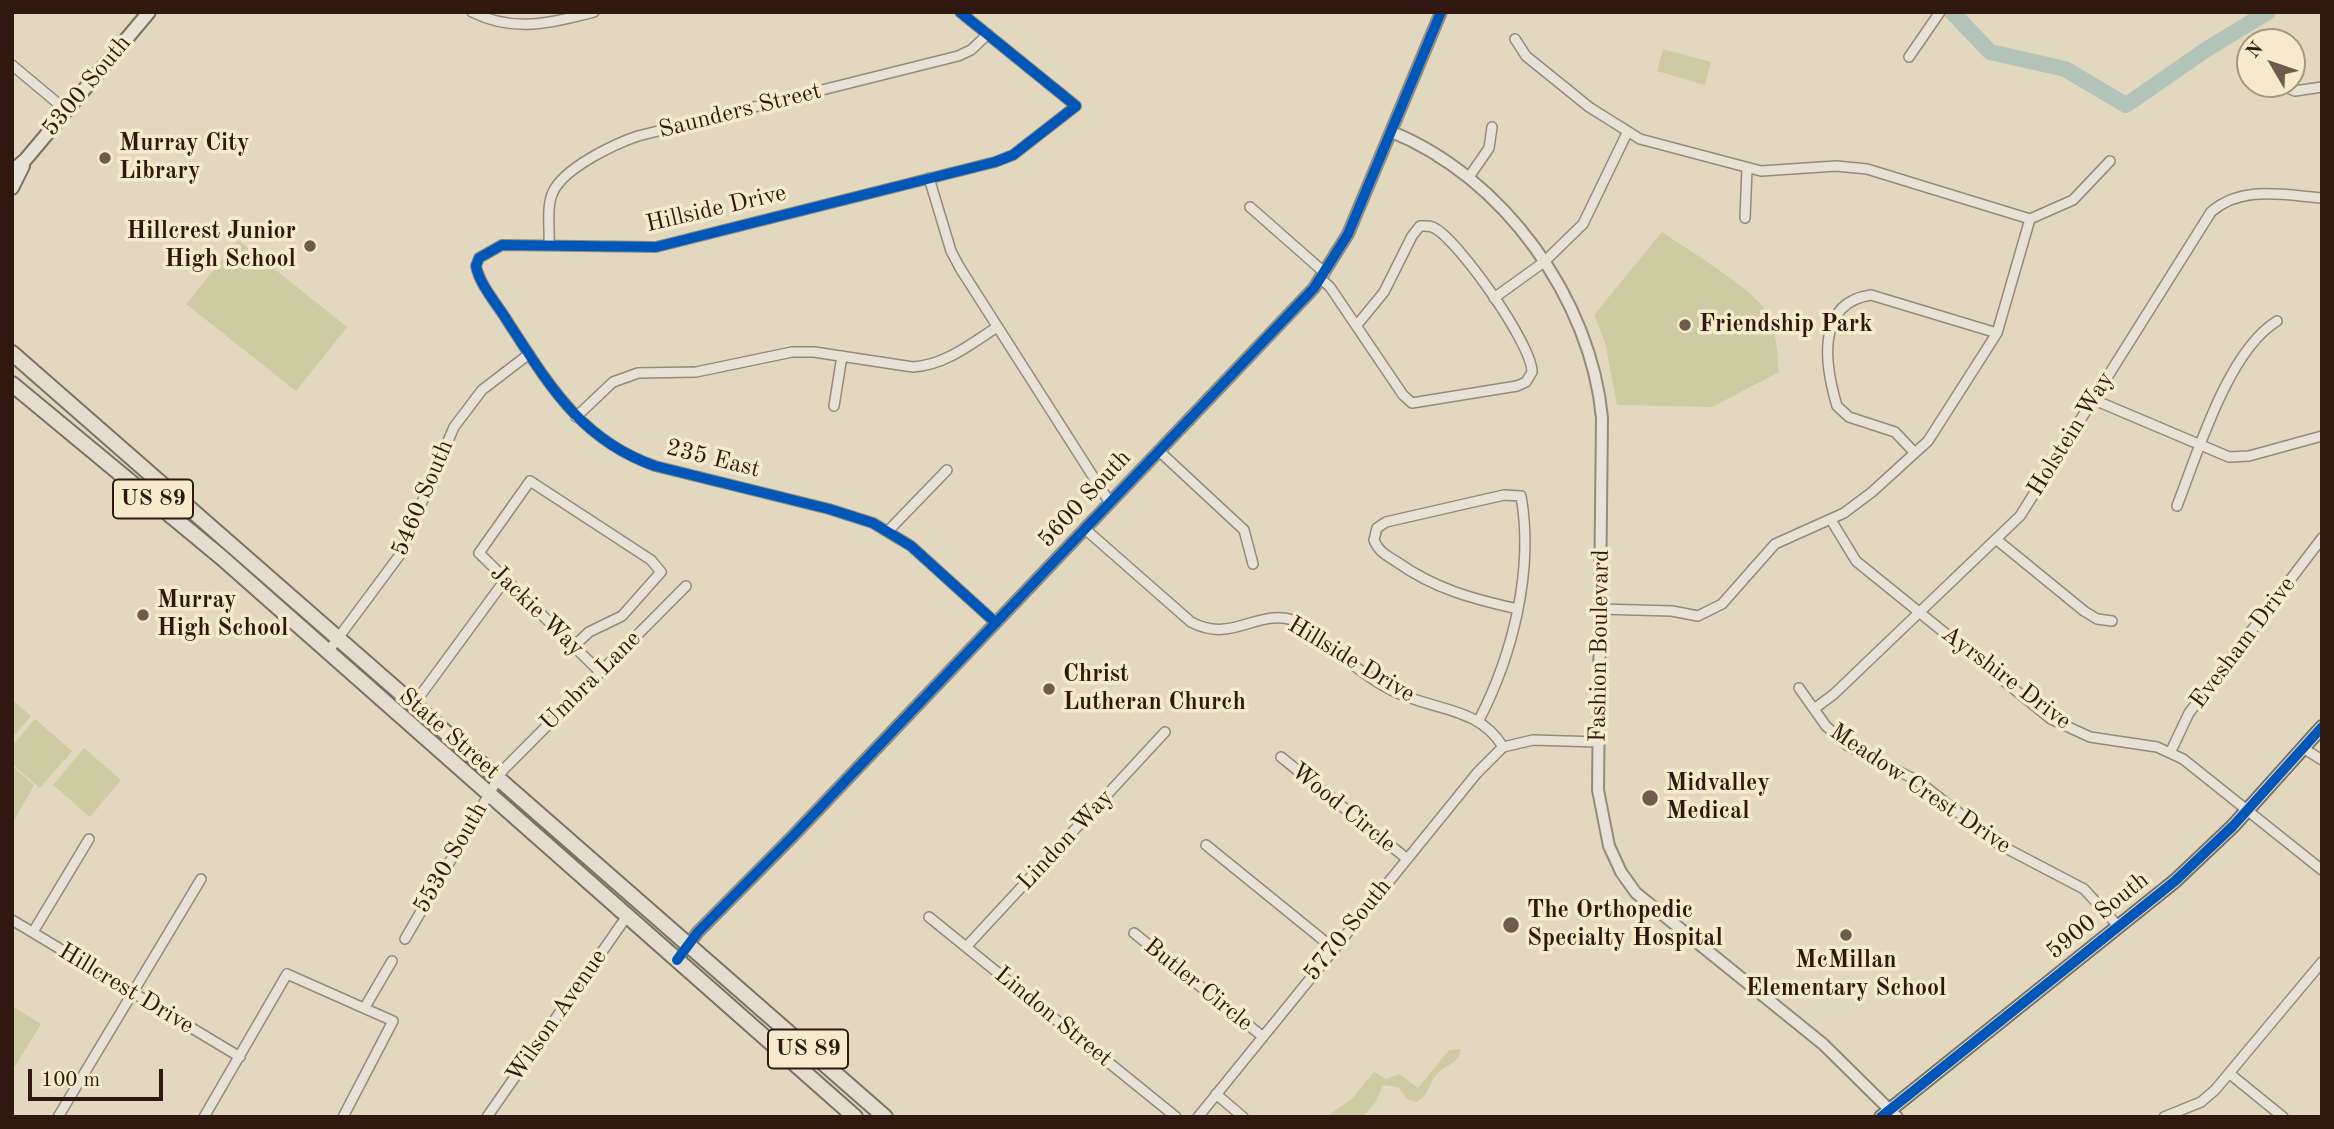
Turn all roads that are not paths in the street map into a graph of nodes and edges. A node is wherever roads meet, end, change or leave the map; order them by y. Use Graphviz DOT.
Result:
graph roads {
  1 [pos="149,12"];
  2 [pos="472,12"];
  3 [pos="594,12"];
  4 [pos="961,12"];
  5 [pos="1441,12"];
  6 [pos="1940,12"];
  7 [pos="988,34"];
  8 [pos="1516,39"];
  9 [pos="1909,57"];
  10 [pos="12,65"];
  11 [pos="67,111"];
  12 [pos="1492,127"];
  13 [pos="1392,132"];
  14 [pos="1627,133"];
  15 [pos="26,159"];
  16 [pos="2110,161"];
  17 [pos="1747,169"];
  18 [pos="12,171"];
  19 [pos="1469,177"];
  20 [pos="929,178"];
  21 [pos="12,188"];
  22 [pos="2322,198"];
  23 [pos="1250,207"];
  24 [pos="1745,218"];
  25 [pos="2030,219"];
  26 [pos="549,245"];
  27 [pos="1544,262"];
  28 [pos="476,266"];
  29 [pos="1323,276"];
  30 [pos="1494,299"];
  31 [pos="2277,321"];
  32 [pos="1357,325"];
  33 [pos="997,327"];
  34 [pos="1997,333"];
  35 [pos="12,353"];
  36 [pos="529,354"];
  37 [pos="842,356"];
  38 [pos="12,384"];
  39 [pos="2092,399"];
  40 [pos="834,406"];
  41 [pos="576,417"];
  42 [pos="2322,436"];
  43 [pos="2201,446"];
  44 [pos="1159,451"];
  45 [pos="1915,453"];
  46 [pos="947,470"];
  47 [pos="1110,503"];
  48 [pos="2177,506"];
  49 [pos="1831,520"];
  50 [pos="1085,529"];
  51 [pos="888,531"];
  52 [pos="2322,538"];
  53 [pos="1997,540"];
  54 [pos="1254,564"];
  55 [pos="505,580"];
  56 [pos="686,586"];
  57 [pos="1518,609"];
  58 [pos="1599,609"];
  59 [pos="1921,613"];
  60 [pos="2112,621"];
  61 [pos="996,624"];
  62 [pos="339,638"];
  63 [pos="574,646"];
  64 [pos="327,653"];
  65 [pos="599,671"];
  66 [pos="1799,688"];
  67 [pos="414,704"];
  68 [pos="1814,709"];
  69 [pos="1479,720"];
  70 [pos="2322,727"];
  71 [pos="1165,732"];
  72 [pos="1598,742"];
  73 [pos="1503,747"];
  74 [pos="2303,748"];
  75 [pos="2171,753"];
  76 [pos="1281,757"];
  77 [pos="2322,760"];
  78 [pos="498,778"];
  79 [pos="488,794"];
  80 [pos="2248,810"];
  81 [pos="89,839"];
  82 [pos="1206,845"];
  83 [pos="1406,858"];
  84 [pos="2322,870"];
  85 [pos="201,879"];
  86 [pos="627,916"];
  87 [pos="929,917"];
  88 [pos="12,920"];
  89 [pos="2119,928"];
  90 [pos="33,932"];
  91 [pos="1134,933"];
  92 [pos="405,939"];
  93 [pos="689,945"];
  94 [pos="966,947"];
  95 [pos="1333,948"];
  96 [pos="677,960"];
  97 [pos="392,961"];
  98 [pos="2322,962"];
  99 [pos="132,993"];
  100 [pos="365,1007"];
  101 [pos="1262,1036"];
  102 [pos="240,1057"];
  103 [pos="2230,1074"];
  104 [pos="1216,1094"];
  105 [pos="868,1112"];
  106 [pos="1889,1114"];
  107 [pos="58,1117"];
  108 [pos="204,1117"];
  109 [pos="343,1117"];
  110 [pos="487,1117"];
  111 [pos="856,1117"];
  112 [pos="885,1117"];
  113 [pos="1176,1117"];
  114 [pos="1198,1117"];
  115 [pos="1243,1117"];
  116 [pos="2164,1117"];
  117 [pos="2283,1117"];
  1 -- 11 [label="main road, 5300 South"];
  2 -- 3 [label="street"];
  4 -- 7 [label="street"];
  5 -- 13 [label="street, 5600 South"];
  6 -- 9 [label="street"];
  7 -- 20 [label="street, Hillside Drive"];
  7 -- 26 [label="street, Saunders Street"];
  8 -- 14 [label="street"];
  10 -- 11 [label="street"];
  11 -- 15 [label="main road, 5300 South"];
  12 -- 19 [label="street"];
  13 -- 19 [label="street, Fashion Boulevard"];
  13 -- 29 [label="street, 5600 South"];
  14 -- 17 [label="street"];
  14 -- 27 [label="street"];
  15 -- 18 [label="main road, 5300 South"];
  15 -- 21 [label="main road, 5300 South"];
  16 -- 25 [label="street"];
  17 -- 24 [label="street"];
  17 -- 25 [label="street"];
  19 -- 27 [label="street, Fashion Boulevard"];
  20 -- 26 [label="street, Hillside Drive"];
  20 -- 33 [label="street"];
  22 -- 39 [label="street, Holstein Way"];
  23 -- 29 [label="street"];
  25 -- 34 [label="street"];
  26 -- 28 [label="street, Hillside Drive"];
  27 -- 30 [label="street"];
  27 -- 58 [label="street, Fashion Boulevard"];
  28 -- 36 [label="street, 235 East"];
  29 -- 32 [label="street"];
  29 -- 44 [label="street, 5600 South"];
  30 -- 32 [label="street"];
  30 -- 32 [label="street"];
  31 -- 43 [label="street"];
  33 -- 37 [label="street"];
  33 -- 47 [label="street"];
  34 -- 45 [label="street"];
  34 -- 45 [label="street"];
  35 -- 62 [label="main road, State Street / US 89"];
  36 -- 41 [label="street, 235 East"];
  36 -- 62 [label="street, 5460 South"];
  37 -- 40 [label="street"];
  37 -- 41 [label="street"];
  38 -- 64 [label="main road, State Street / US 89"];
  39 -- 43 [label="street"];
  39 -- 53 [label="street, Holstein Way"];
  41 -- 51 [label="street, 235 East"];
  42 -- 43 [label="street"];
  43 -- 48 [label="street"];
  44 -- 47 [label="street, 5600 South"];
  44 -- 54 [label="street"];
  45 -- 49 [label="street"];
  46 -- 51 [label="street"];
  47 -- 50 [label="street, 5600 South"];
  49 -- 58 [label="street"];
  49 -- 59 [label="street, Ayrshire Drive"];
  50 -- 61 [label="street, 5600 South"];
  50 -- 69 [label="street, Hillside Drive"];
  51 -- 61 [label="street, 235 East"];
  52 -- 75 [label="street, Evesham Drive"];
  53 -- 59 [label="street, Holstein Way"];
  53 -- 60 [label="street"];
  55 -- 63 [label="street, Jackie Way"];
  55 -- 63 [label="street, Jackie Way"];
  55 -- 67 [label="street"];
  56 -- 65 [label="street, Umbra Lane"];
  57 -- 57 [label="street"];
  57 -- 69 [label="street"];
  58 -- 72 [label="street, Fashion Boulevard"];
  59 -- 68 [label="street, Holstein Way"];
  59 -- 75 [label="street, Ayrshire Drive"];
  61 -- 93 [label="street, 5600 South"];
  62 -- 64 [label="street, 5460 South"];
  62 -- 67 [label="main road, State Street / US 89"];
  63 -- 65 [label="street, Jackie Way"];
  64 -- 79 [label="main road, State Street / US 89"];
  65 -- 78 [label="street, Umbra Lane"];
  66 -- 68 [label="street, Meadow Crest Drive"];
  67 -- 78 [label="main road, State Street / US 89"];
  68 -- 89 [label="street, Meadow Crest Drive"];
  69 -- 73 [label="street"];
  70 -- 74 [label="main road, 5900 South"];
  71 -- 94 [label="street, Lindon Way"];
  72 -- 73 [label="street"];
  72 -- 106 [label="street, Fashion Boulevard"];
  73 -- 83 [label="street, 5770 South"];
  74 -- 77 [label="street"];
  74 -- 80 [label="main road, 5900 South"];
  75 -- 80 [label="street, Ayrshire Drive"];
  76 -- 83 [label="street, Wood Circle"];
  78 -- 79 [label="street, 5530 South"];
  78 -- 93 [label="main road, State Street / US 89"];
  79 -- 86 [label="main road, State Street / US 89"];
  79 -- 92 [label="street, 5530 South"];
  80 -- 84 [label="street, Ayrshire Drive"];
  80 -- 89 [label="main road, 5900 South"];
  81 -- 90 [label="street"];
  82 -- 95 [label="street"];
  83 -- 95 [label="street, 5770 South"];
  85 -- 99 [label="street"];
  86 -- 96 [label="main road, State Street / US 89"];
  86 -- 110 [label="street, Wilson Avenue"];
  87 -- 94 [label="street, Lindon Street"];
  88 -- 90 [label="street, Hillcrest Drive"];
  89 -- 106 [label="main road, 5900 South"];
  90 -- 99 [label="street, Hillcrest Drive"];
  91 -- 101 [label="street, Butler Circle"];
  93 -- 96 [label="street, 5600 South"];
  93 -- 105 [label="main road, State Street / US 89"];
  94 -- 113 [label="street, Lindon Street"];
  95 -- 101 [label="street, 5770 South"];
  96 -- 111 [label="main road, State Street / US 89"];
  97 -- 100 [label="street"];
  98 -- 103 [label="street"];
  99 -- 102 [label="street, Hillcrest Drive"];
  99 -- 107 [label="street"];
  100 -- 102 [label="street"];
  100 -- 109 [label="street"];
  101 -- 104 [label="street, 5770 South"];
  102 -- 108 [label="street"];
  103 -- 116 [label="street"];
  103 -- 117 [label="street"];
  104 -- 114 [label="street, 5770 South"];
  104 -- 115 [label="street"];
  105 -- 112 [label="main road, State Street / US 89"];
}
